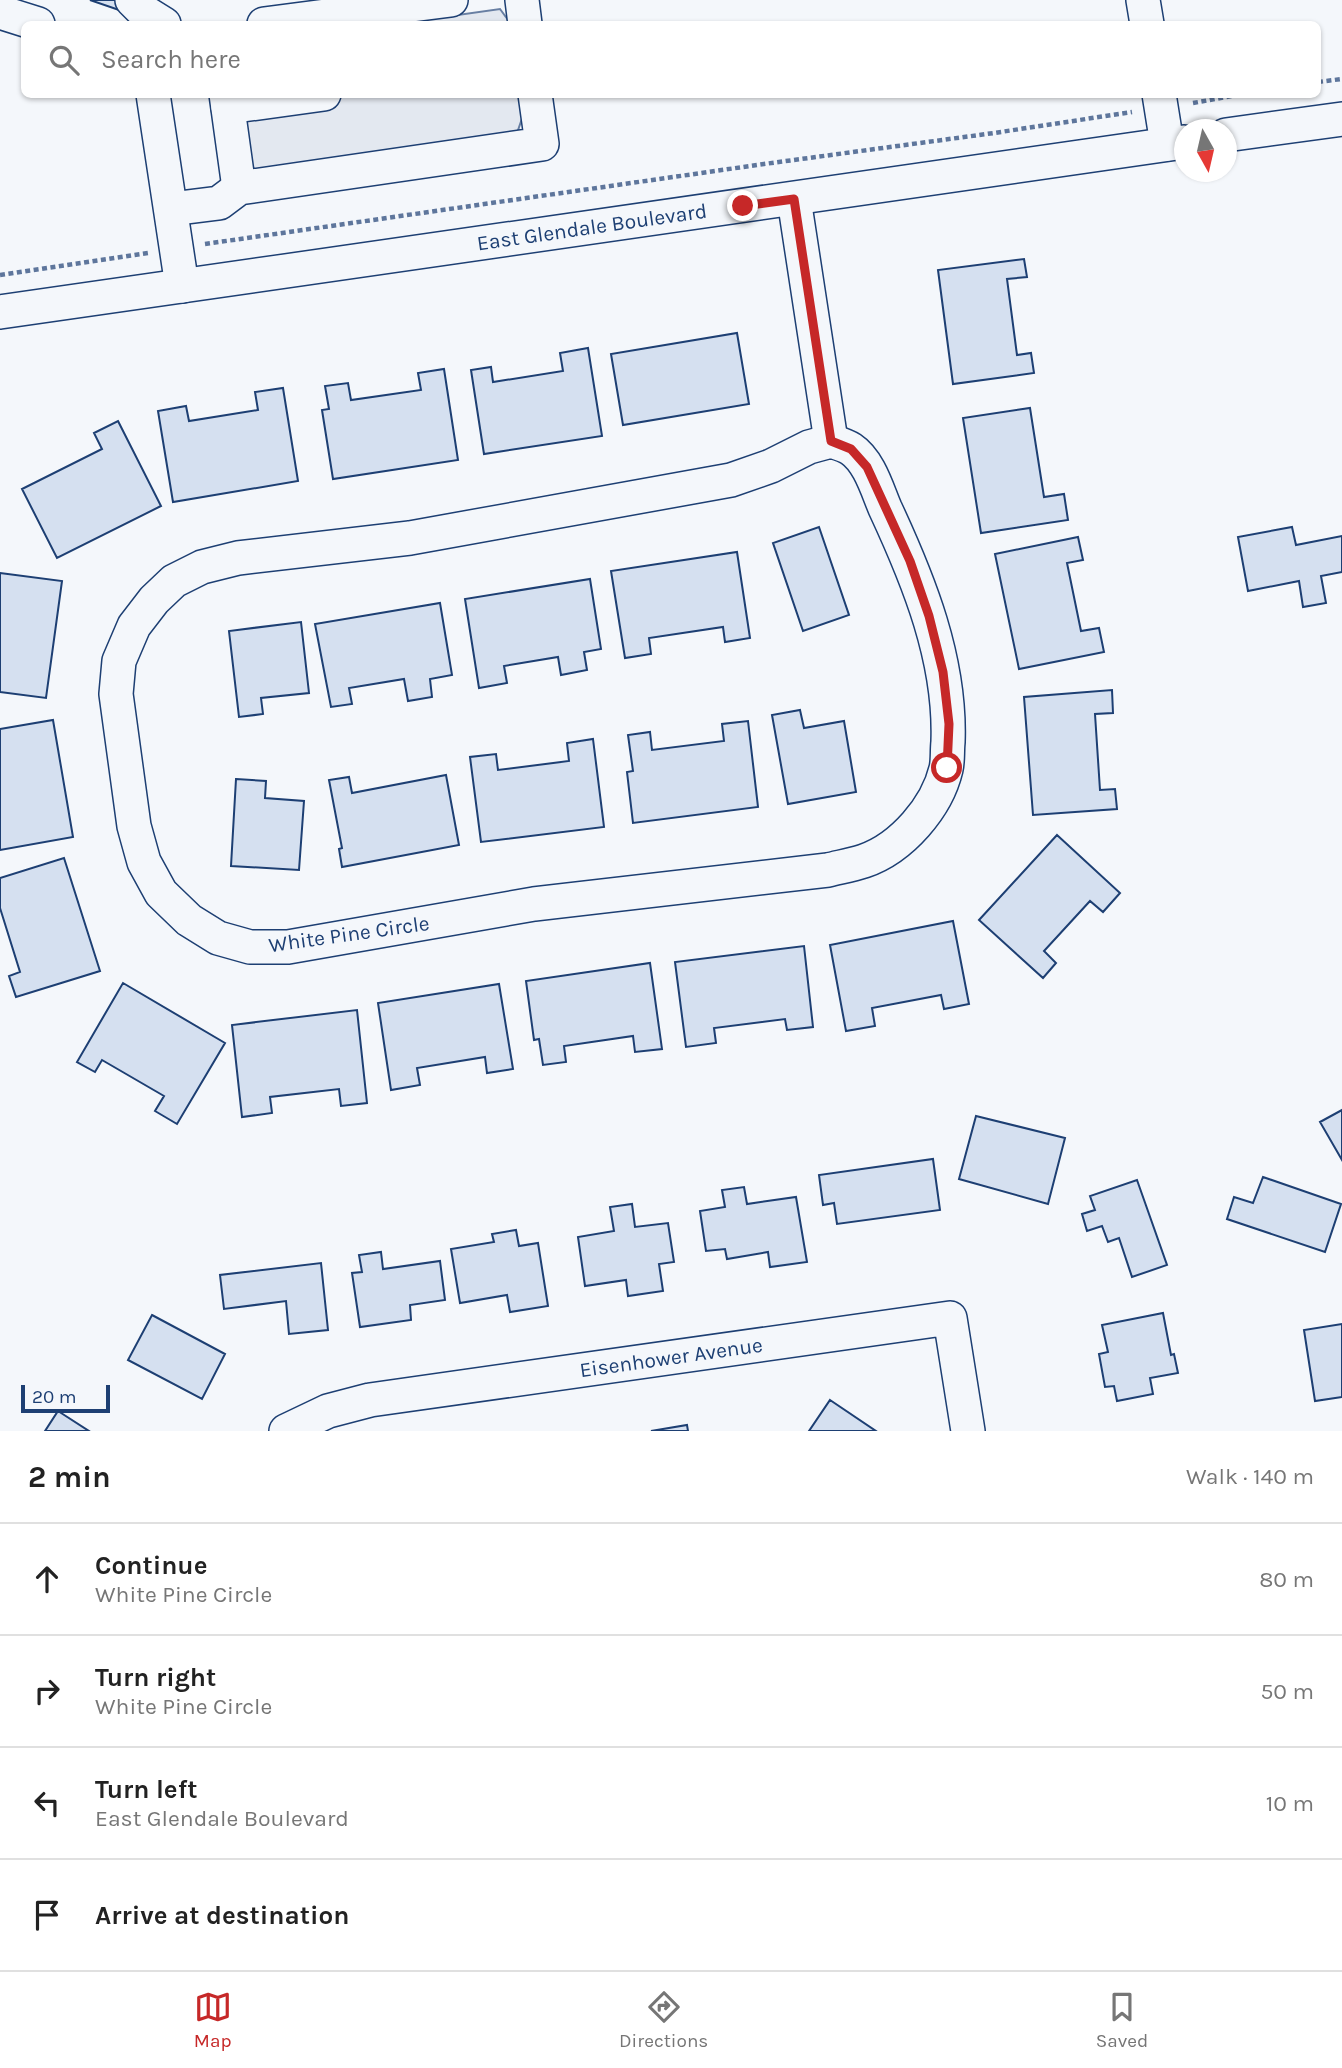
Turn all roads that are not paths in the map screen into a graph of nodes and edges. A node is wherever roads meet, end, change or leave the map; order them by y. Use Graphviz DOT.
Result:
graph roads {
  1 [pos="10,0"];
  2 [pos="132,0"];
  3 [pos="451,0"];
  4 [pos="522,0"];
  5 [pos="1143,0"];
  6 [pos="0,10"];
  7 [pos="30,21"];
  8 [pos="159,21"];
  9 [pos="287,21"];
  10 [pos="525,21"];
  11 [pos="1146,21"];
  12 [pos="154,98"];
  13 [pos="269,98"];
  14 [pos="536,98"];
  15 [pos="227,101"];
  16 [pos="1160,101"];
  17 [pos="1342,119"];
  18 [pos="1237,134"];
  19 [pos="1174,138"];
  20 [pos="1174,143"];
  21 [pos="239,188"];
  22 [pos="794,199"];
  23 [pos="171,209"];
  24 [pos="182,286"];
  25 [pos="0,312"];
  26 [pos="831,441"];
  27 [pos="286,1431"];
  28 [pos="968,1431"];
  1 -- 6 [label="street"];
  2 -- 8 [label="street"];
  3 -- 9 [label="street"];
  4 -- 10 [label="street"];
  5 -- 11 [label="street"];
  6 -- 7 [label="street"];
  12 -- 23 [label="street"];
  13 -- 15 [label="street"];
  14 -- 21 [label="street"];
  15 -- 21 [label="street"];
  16 -- 19 [label="street"];
  17 -- 18 [label="street"];
  20 -- 22 [label="street, East Glendale Boulevard"];
  21 -- 23 [label="street"];
  22 -- 24 [label="street, East Glendale Boulevard"];
  22 -- 26 [label="street"];
  23 -- 24 [label="street"];
  24 -- 25 [label="street, East Glendale Boulevard"];
  26 -- 26 [label="street, White Pine Circle"];
  27 -- 28 [label="street, Eisenhower Avenue"];
}
